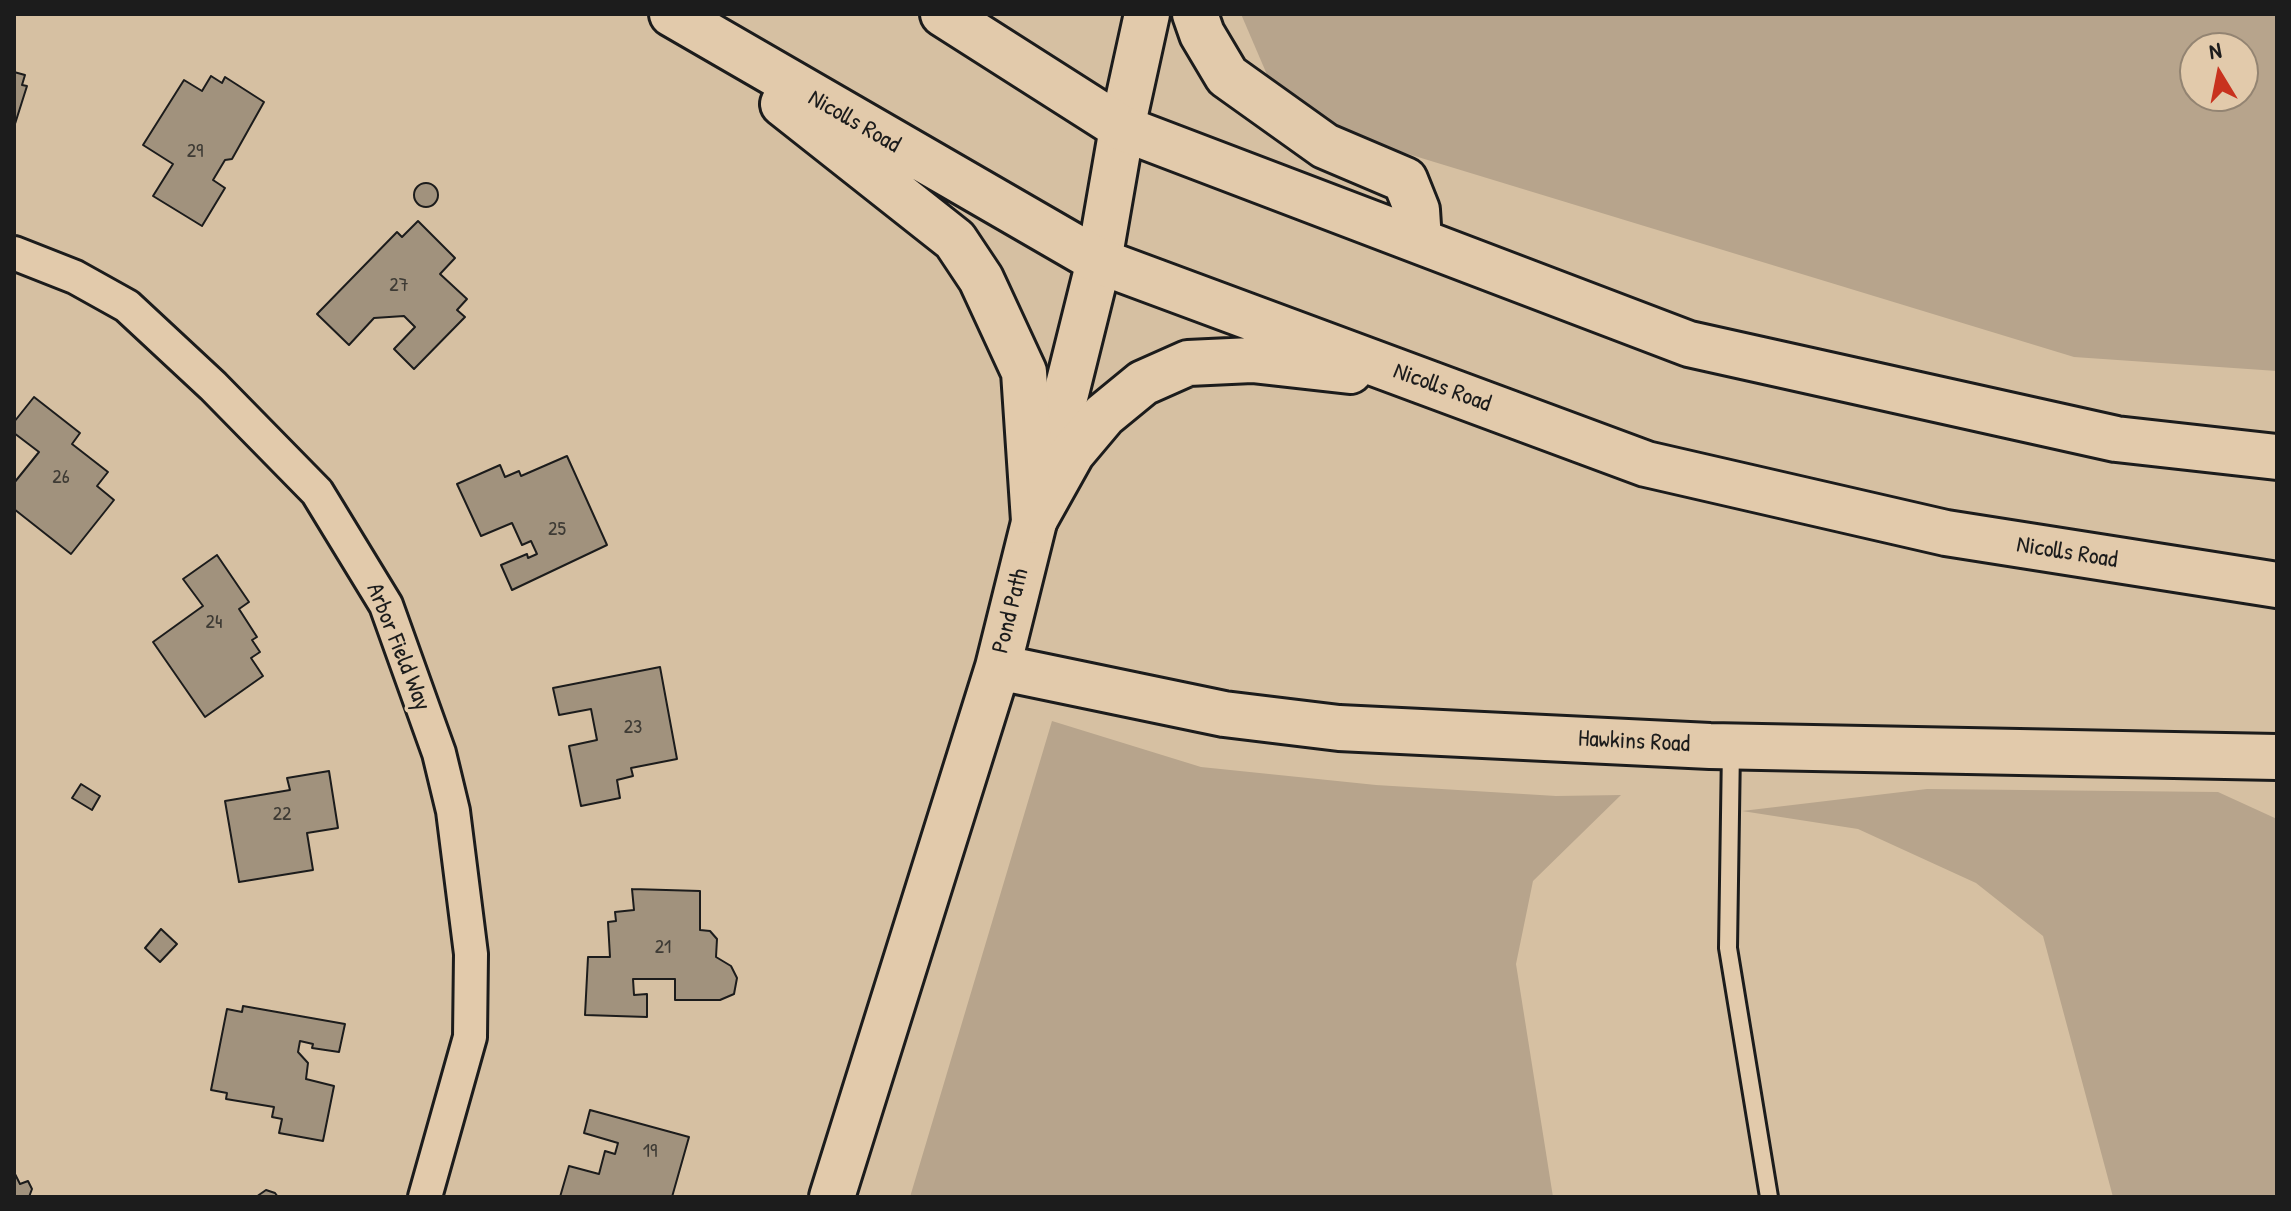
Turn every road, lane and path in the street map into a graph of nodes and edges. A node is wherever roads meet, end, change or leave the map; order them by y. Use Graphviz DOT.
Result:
graph roads {
  1 [pos="672,14"];
  2 [pos="943,14"];
  3 [pos="1147,14"];
  4 [pos="1195,14"];
  5 [pos="719,44"];
  6 [pos="1122,128"];
  7 [pos="1419,241"];
  8 [pos="14,253"];
  9 [pos="1099,261"];
  10 [pos="1417,379"];
  11 [pos="2277,457"];
  12 [pos="1034,521"];
  13 [pos="2277,585"];
  14 [pos="998,667"];
  15 [pos="1731,746"];
  16 [pos="2277,757"];
  17 [pos="425,1197"];
  18 [pos="832,1197"];
  19 [pos="1769,1197"];
  1 -- 5 [label="main road, Nicolls Road"];
  2 -- 6 [label="main road"];
  3 -- 6 [label="main road, Pond Path"];
  4 -- 7 [label="main road"];
  5 -- 9 [label="main road, Nicolls Road"];
  5 -- 12 [label="main road"];
  6 -- 7 [label="main road"];
  6 -- 9 [label="main road, Pond Path"];
  7 -- 11 [label="main road"];
  8 -- 17 [label="street, Arbor Field Way"];
  9 -- 10 [label="main road, Nicolls Road"];
  9 -- 12 [label="main road, Pond Path"];
  10 -- 12 [label="main road"];
  10 -- 13 [label="main road, Nicolls Road"];
  12 -- 14 [label="main road, Pond Path"];
  14 -- 15 [label="main road, Hawkins Road"];
  14 -- 18 [label="main road, Pond Path"];
  15 -- 16 [label="main road, Hawkins Road"];
  15 -- 19 [label="lane"];
}
